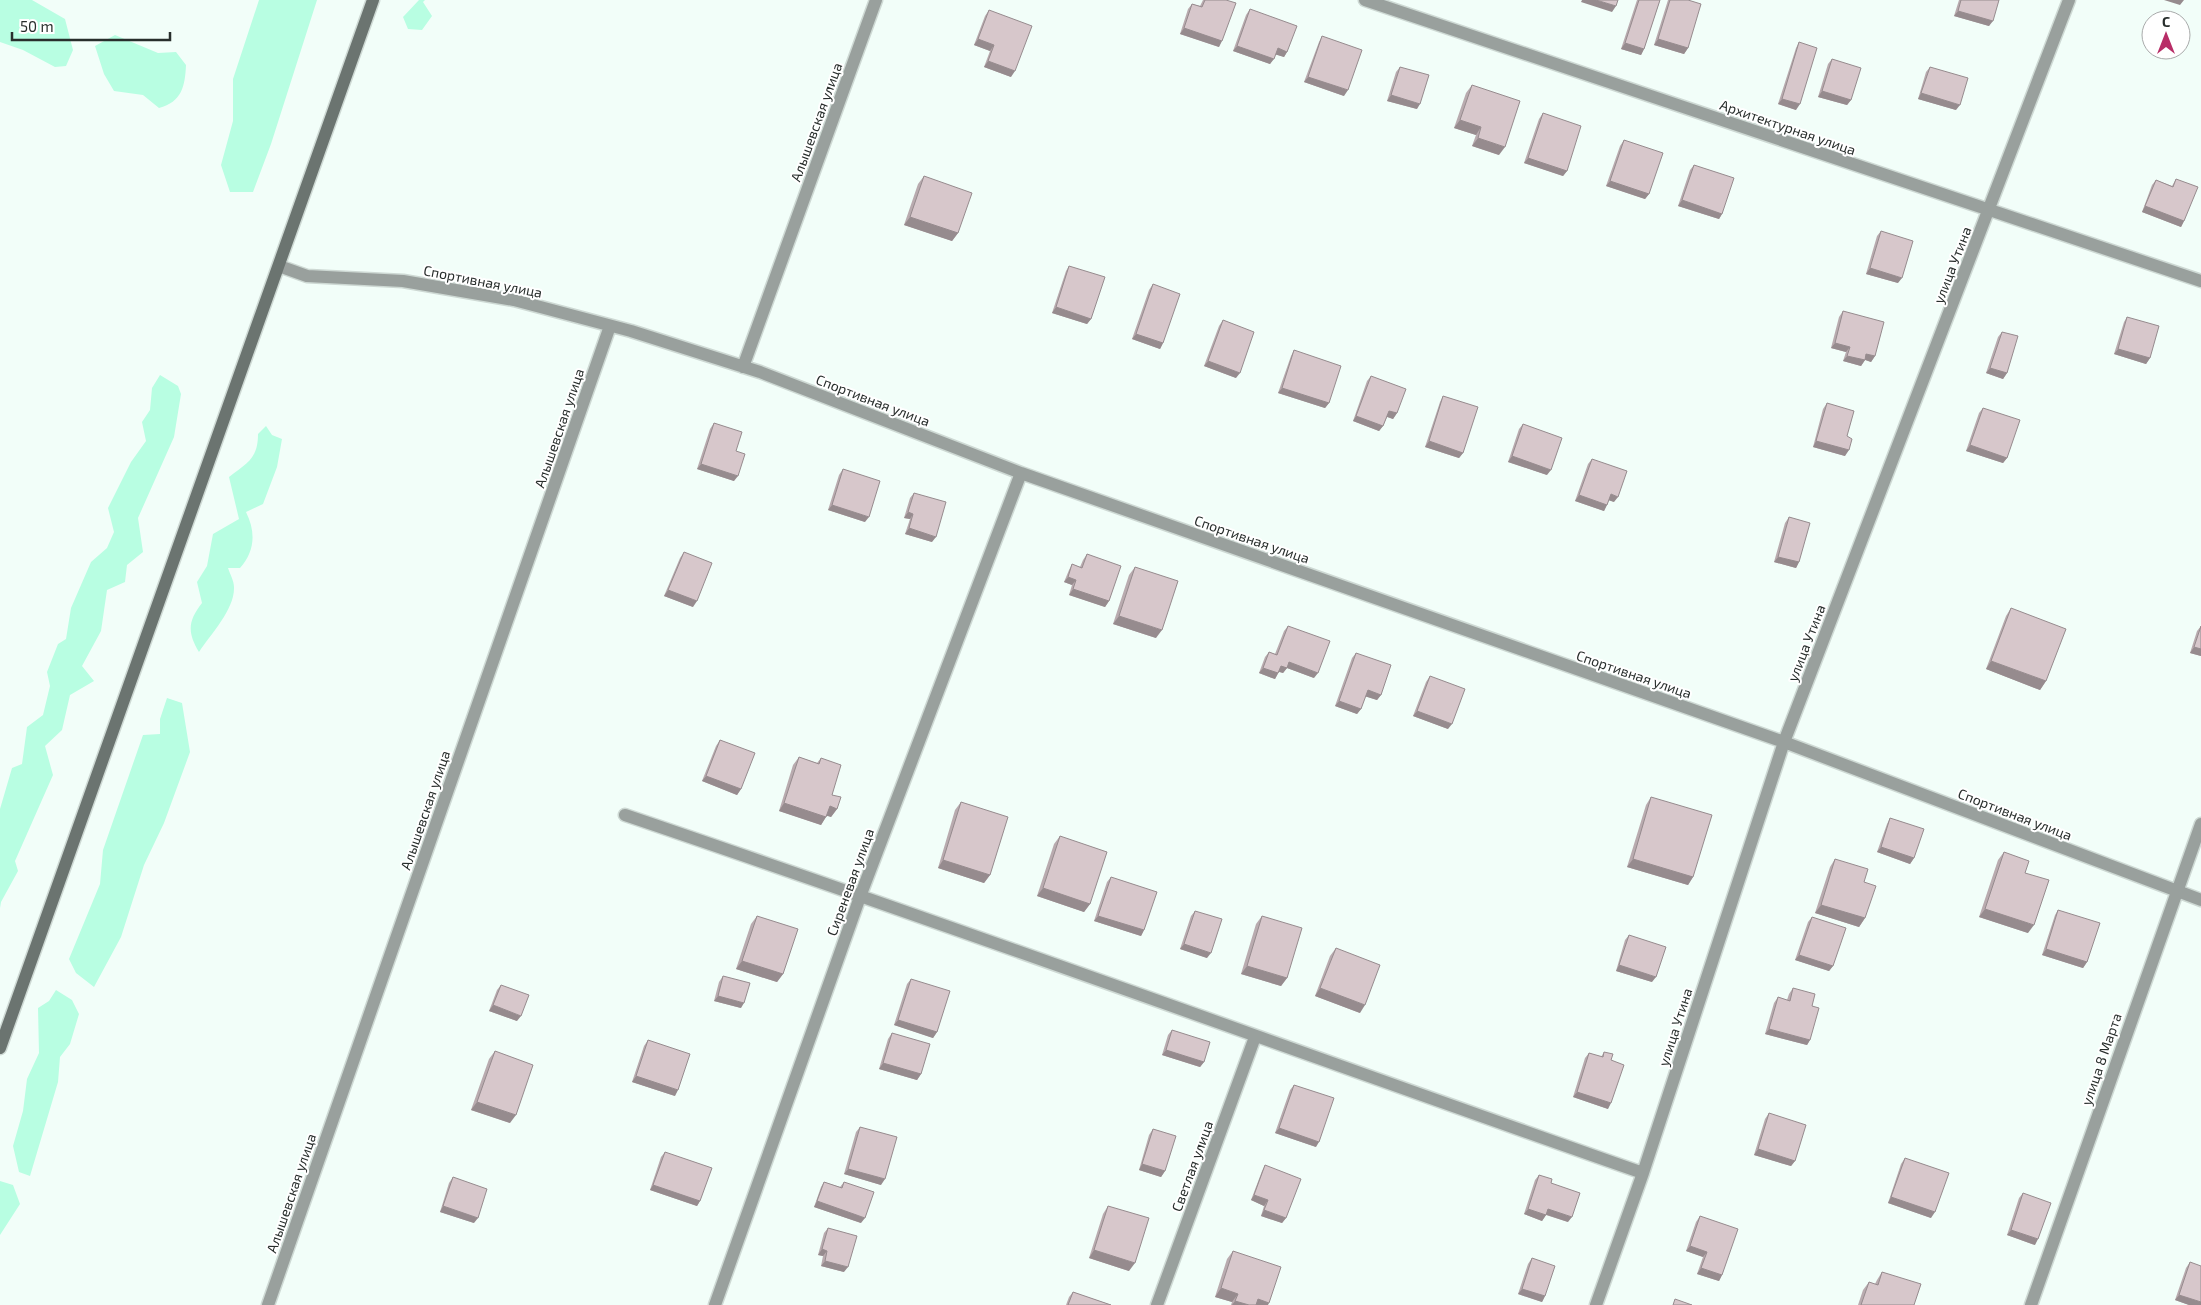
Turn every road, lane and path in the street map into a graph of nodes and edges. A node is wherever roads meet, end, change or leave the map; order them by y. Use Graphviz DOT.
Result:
graph roads {
  1 [pos="373,0"];
  2 [pos="876,0"];
  3 [pos="1365,0"];
  4 [pos="2069,0"];
  5 [pos="1989,210"];
  6 [pos="279,266"];
  7 [pos="2201,281"];
  8 [pos="610,326"];
  9 [pos="743,367"];
  10 [pos="1021,473"];
  11 [pos="1784,742"];
  12 [pos="625,815"];
  13 [pos="2201,824"];
  14 [pos="2176,892"];
  15 [pos="861,894"];
  16 [pos="2201,900"];
  17 [pos="1255,1037"];
  18 [pos="0,1048"];
  19 [pos="1643,1173"];
  20 [pos="268,1305"];
  21 [pos="715,1305"];
  22 [pos="1157,1305"];
  23 [pos="1596,1305"];
  24 [pos="2031,1305"];
  1 -- 6 [label="main road"];
  2 -- 9 [label="street, Алышевская улица"];
  3 -- 5 [label="street, Архитектурная улица"];
  4 -- 5 [label="street, улица Утина"];
  5 -- 7 [label="street, Архитектурная улица"];
  5 -- 11 [label="street, улица Утина"];
  6 -- 8 [label="street, Спортивная улица"];
  6 -- 18 [label="main road"];
  8 -- 9 [label="street, Спортивная улица"];
  8 -- 20 [label="street, Алышевская улица"];
  9 -- 10 [label="street, Спортивная улица"];
  10 -- 11 [label="street, Спортивная улица"];
  10 -- 15 [label="street, Сиреневая улица"];
  11 -- 14 [label="street, Спортивная улица"];
  11 -- 19 [label="street, улица Утина"];
  12 -- 15 [label="street"];
  13 -- 14 [label="street, улица 8 Марта"];
  14 -- 16 [label="street, Спортивная улица"];
  14 -- 24 [label="street, улица 8 Марта"];
  15 -- 17 [label="street"];
  15 -- 21 [label="street, Сиреневая улица"];
  17 -- 19 [label="street"];
  17 -- 22 [label="street, Светлая улица"];
  19 -- 23 [label="street, улица Утина"];
}
